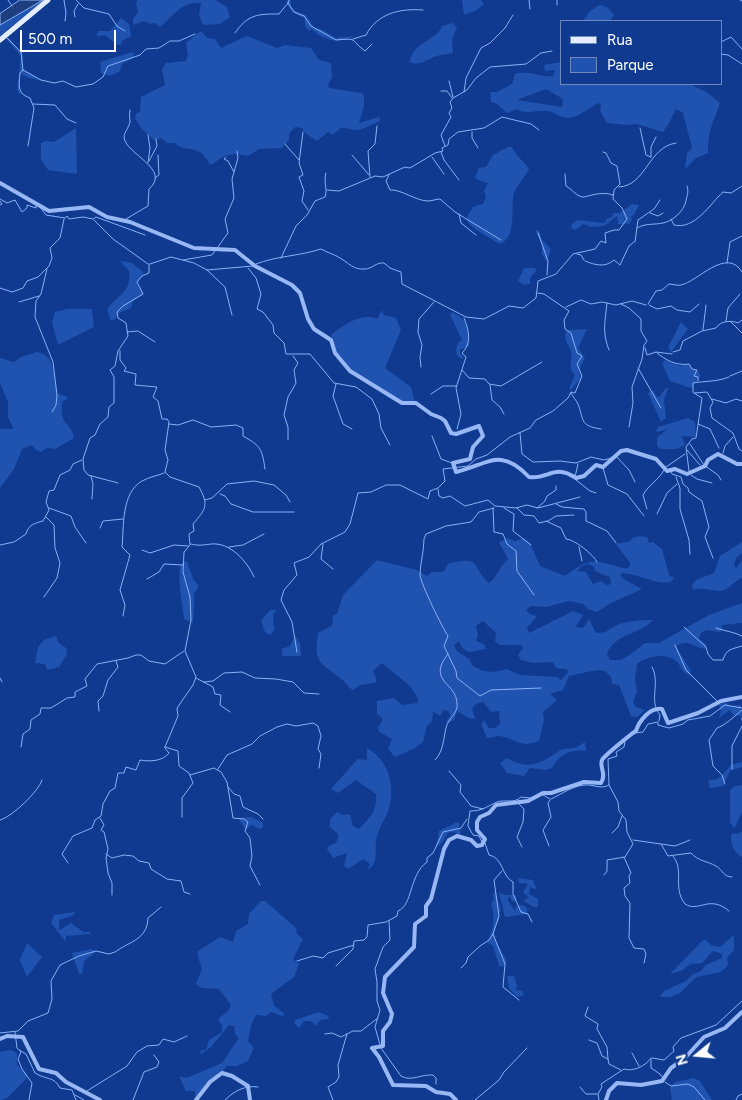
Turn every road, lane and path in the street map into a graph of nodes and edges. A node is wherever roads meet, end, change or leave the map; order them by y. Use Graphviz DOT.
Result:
graph roads {
  1 [pos="48,0"];
  2 [pos="0,40"];
  3 [pos="0,183"];
  4 [pos="742,464"];
  5 [pos="742,697"];
  6 [pos="742,1012"];
  7 [pos="0,1039"];
  8 [pos="100,1100"];
  9 [pos="196,1100"];
  10 [pos="250,1100"];
  11 [pos="456,1100"];
  12 [pos="606,1100"];
  1 -- 2 [label="main road"];
  3 -- 4 [label="street"];
  5 -- 11 [label="street"];
  6 -- 12 [label="street"];
  7 -- 8 [label="street"];
  9 -- 10 [label="street"];
}
